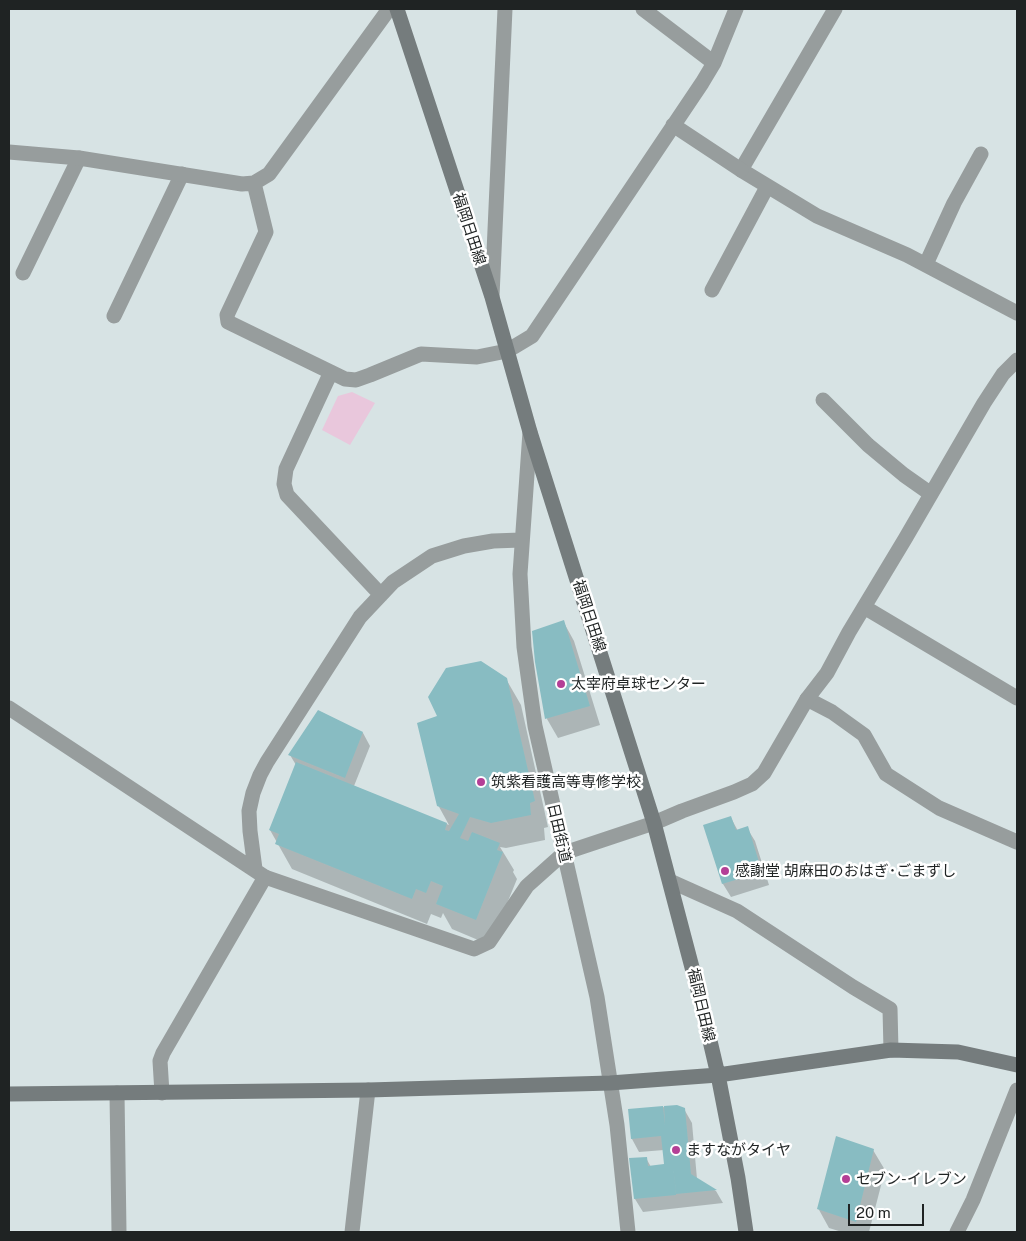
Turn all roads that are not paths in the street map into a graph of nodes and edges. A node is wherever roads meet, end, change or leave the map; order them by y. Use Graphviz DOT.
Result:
graph roads {
  1 [pos="389,9"];
  2 [pos="397,9"];
  3 [pos="505,9"];
  4 [pos="643,9"];
  5 [pos="736,9"];
  6 [pos="836,9"];
  7 [pos="714,63"];
  8 [pos="673,125"];
  9 [pos="9,152"];
  10 [pos="981,154"];
  11 [pos="79,158"];
  12 [pos="741,170"];
  13 [pos="182,174"];
  14 [pos="254,183"];
  15 [pos="768,187"];
  16 [pos="926,264"];
  17 [pos="23,273"];
  18 [pos="712,290"];
  19 [pos="492,297"];
  20 [pos="1017,313"];
  21 [pos="114,316"];
  22 [pos="507,351"];
  23 [pos="1017,360"];
  24 [pos="331,372"];
  25 [pos="823,400"];
  26 [pos="530,432"];
  27 [pos="931,494"];
  28 [pos="521,540"];
  29 [pos="380,595"];
  30 [pos="864,607"];
  31 [pos="1017,698"];
  32 [pos="806,699"];
  33 [pos="9,708"];
  34 [pos="654,823"];
  35 [pos="1017,842"];
  36 [pos="564,853"];
  37 [pos="260,873"];
  38 [pos="670,881"];
  39 [pos="891,1050"];
  40 [pos="1017,1066"];
  41 [pos="718,1075"];
  42 [pos="610,1083"];
  43 [pos="368,1090"];
  44 [pos="1017,1090"];
  45 [pos="117,1093"];
  46 [pos="162,1093"];
  47 [pos="9,1094"];
  48 [pos="119,1232"];
  49 [pos="352,1232"];
  50 [pos="628,1232"];
  51 [pos="746,1232"];
  52 [pos="958,1232"];
  1 -- 14 [label="street"];
  2 -- 19 [label="main road, 福岡日田線"];
  3 -- 19 [label="street"];
  4 -- 7 [label="street"];
  5 -- 7 [label="street"];
  6 -- 12 [label="street"];
  7 -- 8 [label="street"];
  8 -- 12 [label="street"];
  8 -- 22 [label="street"];
  9 -- 11 [label="street"];
  10 -- 16 [label="street"];
  11 -- 13 [label="street"];
  11 -- 17 [label="street"];
  12 -- 15 [label="street"];
  13 -- 14 [label="street"];
  13 -- 21 [label="street"];
  14 -- 24 [label="street"];
  15 -- 16 [label="street"];
  15 -- 18 [label="street"];
  16 -- 20 [label="street"];
  19 -- 22 [label="main road, 福岡日田線"];
  22 -- 24 [label="street"];
  22 -- 26 [label="main road, 福岡日田線"];
  23 -- 27 [label="street"];
  24 -- 29 [label="street"];
  25 -- 27 [label="street"];
  26 -- 28 [label="street, 日田街道"];
  26 -- 34 [label="main road, 福岡日田線"];
  27 -- 30 [label="street"];
  28 -- 29 [label="street"];
  28 -- 36 [label="street, 日田街道"];
  29 -- 37 [label="street"];
  30 -- 31 [label="street"];
  30 -- 32 [label="street"];
  32 -- 34 [label="street"];
  32 -- 35 [label="street"];
  33 -- 37 [label="street"];
  34 -- 36 [label="street"];
  34 -- 38 [label="main road, 福岡日田線"];
  36 -- 37 [label="street"];
  36 -- 42 [label="street, 日田街道"];
  37 -- 46 [label="street"];
  38 -- 39 [label="street"];
  38 -- 41 [label="main road, 福岡日田線"];
  39 -- 40 [label="main road"];
  39 -- 41 [label="main road"];
  41 -- 42 [label="main road"];
  41 -- 51 [label="main road, 福岡日田線"];
  42 -- 43 [label="main road"];
  42 -- 50 [label="street, 日田街道"];
  43 -- 46 [label="main road"];
  43 -- 49 [label="street"];
  44 -- 52 [label="street"];
  45 -- 46 [label="main road"];
  45 -- 47 [label="main road"];
  45 -- 48 [label="street"];
}
